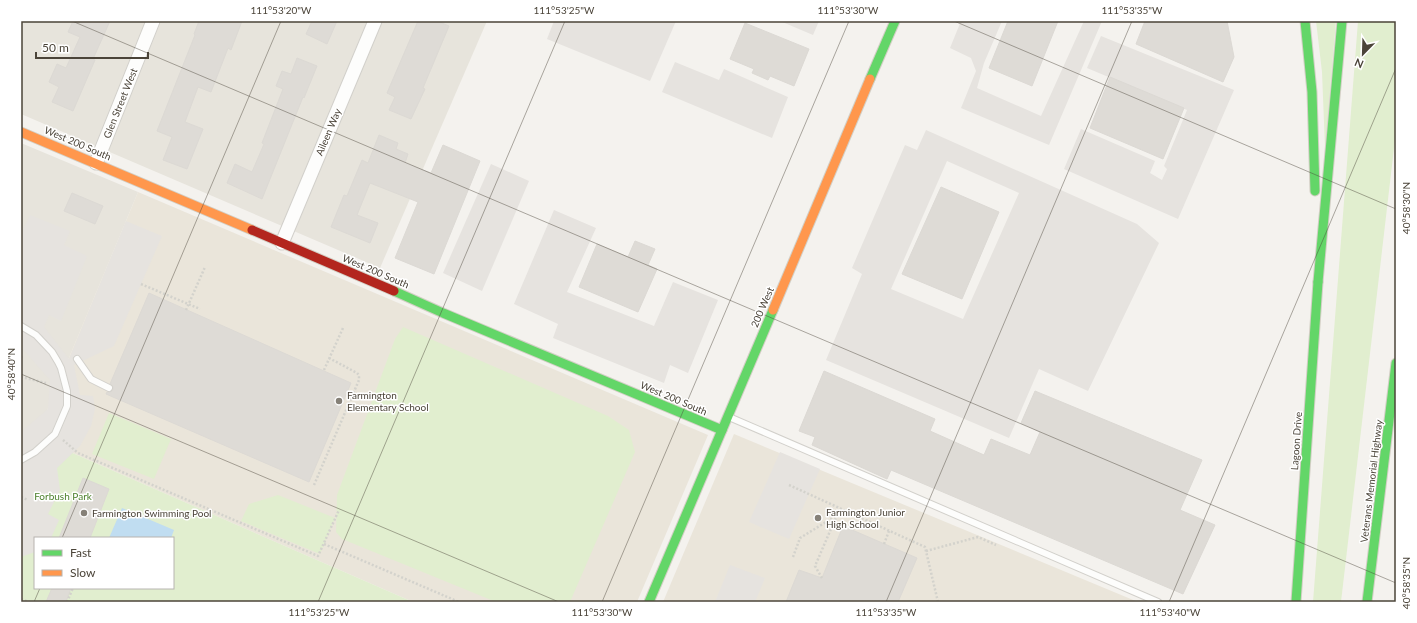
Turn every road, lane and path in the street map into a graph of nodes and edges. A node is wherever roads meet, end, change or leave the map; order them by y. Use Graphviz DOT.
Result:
graph roads {
  1 [pos="154,21"];
  2 [pos="375,21"];
  3 [pos="895,21"];
  4 [pos="1305,21"];
  5 [pos="1342,21"];
  6 [pos="21,132"];
  7 [pos="96,163"];
  8 [pos="282,243"];
  9 [pos="205,267"];
  10 [pos="1318,282"];
  11 [pos="141,284"];
  12 [pos="189,304"];
  13 [pos="200,309"];
  14 [pos="186,310"];
  15 [pos="21,326"];
  16 [pos="343,328"];
  17 [pos="329,358"];
  18 [pos="77,359"];
  19 [pos="1396,363"];
  20 [pos="324,370"];
  21 [pos="21,377"];
  22 [pos="46,383"];
  23 [pos="109,388"];
  24 [pos="728,416"];
  25 [pos="722,430"];
  26 [pos="55,434"];
  27 [pos="21,460"];
  28 [pos="789,485"];
  29 [pos="314,486"];
  30 [pos="21,497"];
  31 [pos="28,500"];
  32 [pos="339,510"];
  33 [pos="844,510"];
  34 [pos="837,515"];
  35 [pos="890,531"];
  36 [pos="324,544"];
  37 [pos="884,544"];
  38 [pos="999,546"];
  39 [pos="926,551"];
  40 [pos="793,557"];
  41 [pos="822,578"];
  42 [pos="73,589"];
  43 [pos="21,599"];
  44 [pos="29,602"];
  45 [pos="67,602"];
  46 [pos="460,602"];
  47 [pos="649,602"];
  48 [pos="938,602"];
  49 [pos="1158,602"];
  50 [pos="1296,602"];
  51 [pos="1367,602"];
  1 -- 7 [label="street, Glen Street West"];
  2 -- 8 [label="street, Aileen Way"];
  3 -- 24 [label="main road, 200 West"];
  4 -- 10 [label="main road"];
  5 -- 10 [label="main road"];
  6 -- 7 [label="main road, West 200 South"];
  7 -- 8 [label="main road, West 200 South"];
  8 -- 25 [label="main road, West 200 South"];
  9 -- 12 [label="path"];
  10 -- 50 [label="main road, Lagoon Drive"];
  11 -- 12 [label="path"];
  12 -- 13 [label="path"];
  12 -- 14 [label="path"];
  15 -- 26 [label="lane"];
  16 -- 17 [label="path"];
  17 -- 20 [label="path"];
  17 -- 29 [label="path"];
  18 -- 23 [label="lane"];
  19 -- 51 [label="main road, Veterans Memorial Highway"];
  21 -- 22 [label="path"];
  24 -- 25 [label="main road, 200 West"];
  24 -- 49 [label="lane"];
  25 -- 47 [label="main road, 200 West"];
  26 -- 27 [label="lane"];
  26 -- 36 [label="path"];
  28 -- 33 [label="path"];
  30 -- 31 [label="path"];
  32 -- 36 [label="path"];
  33 -- 34 [label="path"];
  33 -- 35 [label="path"];
  34 -- 40 [label="path"];
  34 -- 41 [label="path"];
  35 -- 37 [label="path"];
  35 -- 39 [label="path"];
  36 -- 46 [label="path"];
  38 -- 39 [label="path"];
  39 -- 48 [label="path"];
  42 -- 45 [label="path"];
  43 -- 44 [label="path"];
}
